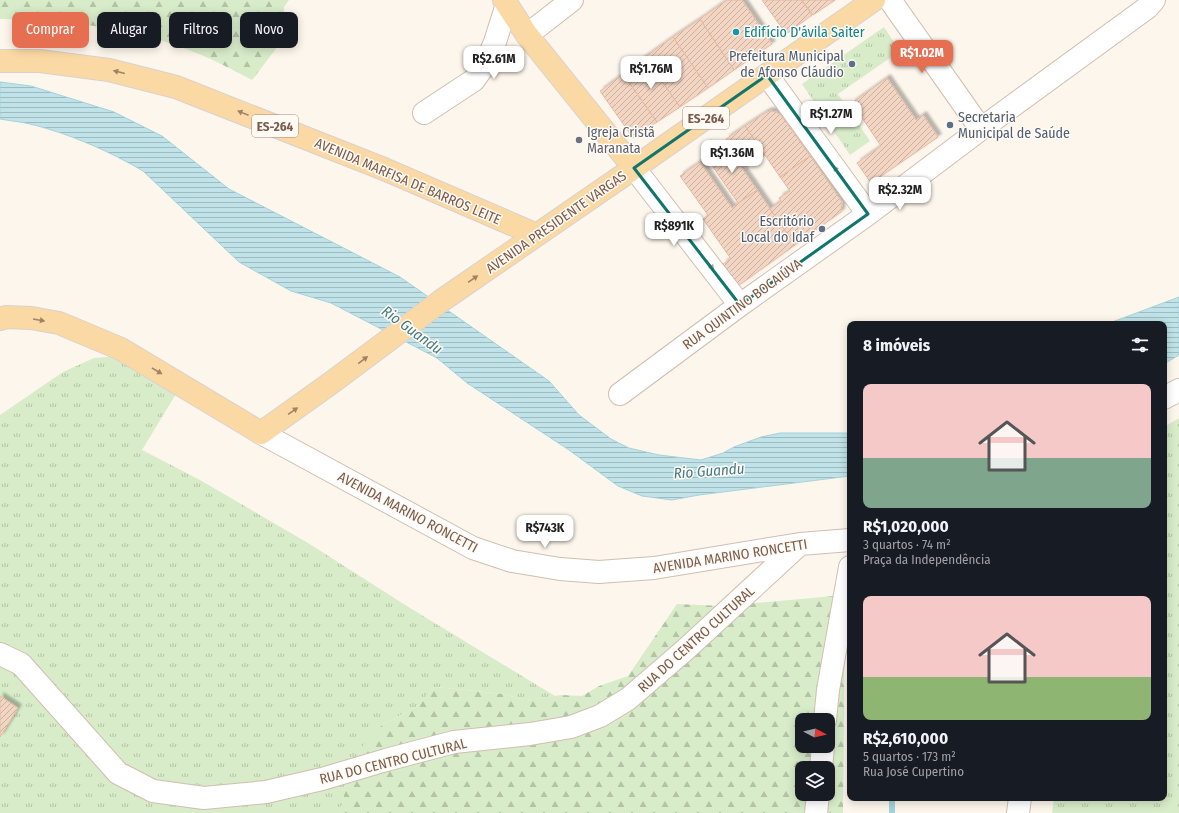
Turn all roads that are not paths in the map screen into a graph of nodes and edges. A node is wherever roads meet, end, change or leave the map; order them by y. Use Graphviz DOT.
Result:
graph roads {
  1 [pos="572,0"];
  2 [pos="874,0"];
  3 [pos="890,0"];
  4 [pos="1154,0"];
  5 [pos="505,2"];
  6 [pos="527,35"];
  7 [pos="0,61"];
  8 [pos="767,75"];
  9 [pos="424,113"];
  10 [pos="981,129"];
  11 [pos="634,168"];
  12 [pos="868,214"];
  13 [pos="537,235"];
  14 [pos="740,305"];
  15 [pos="0,319"];
  16 [pos="1179,390"];
  17 [pos="620,394"];
  18 [pos="1167,396"];
  19 [pos="261,433"];
  20 [pos="847,540"];
  21 [pos="800,544"];
  22 [pos="847,584"];
  23 [pos="0,654"];
  24 [pos="826,713"];
  25 [pos="817,801"];
  26 [pos="1020,801"];
  27 [pos="816,813"];
  28 [pos="1018,813"];
  1 -- 6 [label="street"];
  2 -- 8 [label="main road, AVENIDA PRESIDENTE VARGAS / ES-264"];
  3 -- 10 [label="street"];
  4 -- 10 [label="street, RUA QUINTINO BOCAIÚVA"];
  5 -- 6 [label="main road"];
  5 -- 9 [label="street"];
  6 -- 11 [label="main road"];
  13 -- 7 [label="main road, AVENIDA MARFISA DE BARROS LEITE / ES-264, one-way"];
  8 -- 11 [label="main road, AVENIDA PRESIDENTE VARGAS / ES-264"];
  12 -- 8 [label="street, one-way"];
  10 -- 12 [label="street, RUA QUINTINO BOCAIÚVA"];
  11 -- 13 [label="main road, AVENIDA PRESIDENTE VARGAS / ES-264"];
  11 -- 14 [label="street, one-way"];
  12 -- 14 [label="street, RUA QUINTINO BOCAIÚVA"];
  19 -- 13 [label="main road, AVENIDA PRESIDENTE VARGAS / ES-264, one-way"];
  14 -- 17 [label="street, RUA QUINTINO BOCAIÚVA"];
  15 -- 19 [label="main road, AVENIDA MARINO RONCETTI, one-way"];
  16 -- 18 [label="street"];
  19 -- 21 [label="street, AVENIDA MARINO RONCETTI"];
  20 -- 21 [label="street, AVENIDA MARINO RONCETTI"];
  21 -- 23 [label="street, RUA DO CENTRO CULTURAL"];
  22 -- 24 [label="street"];
  25 -- 27 [label="street"];
  26 -- 28 [label="street"];
}
